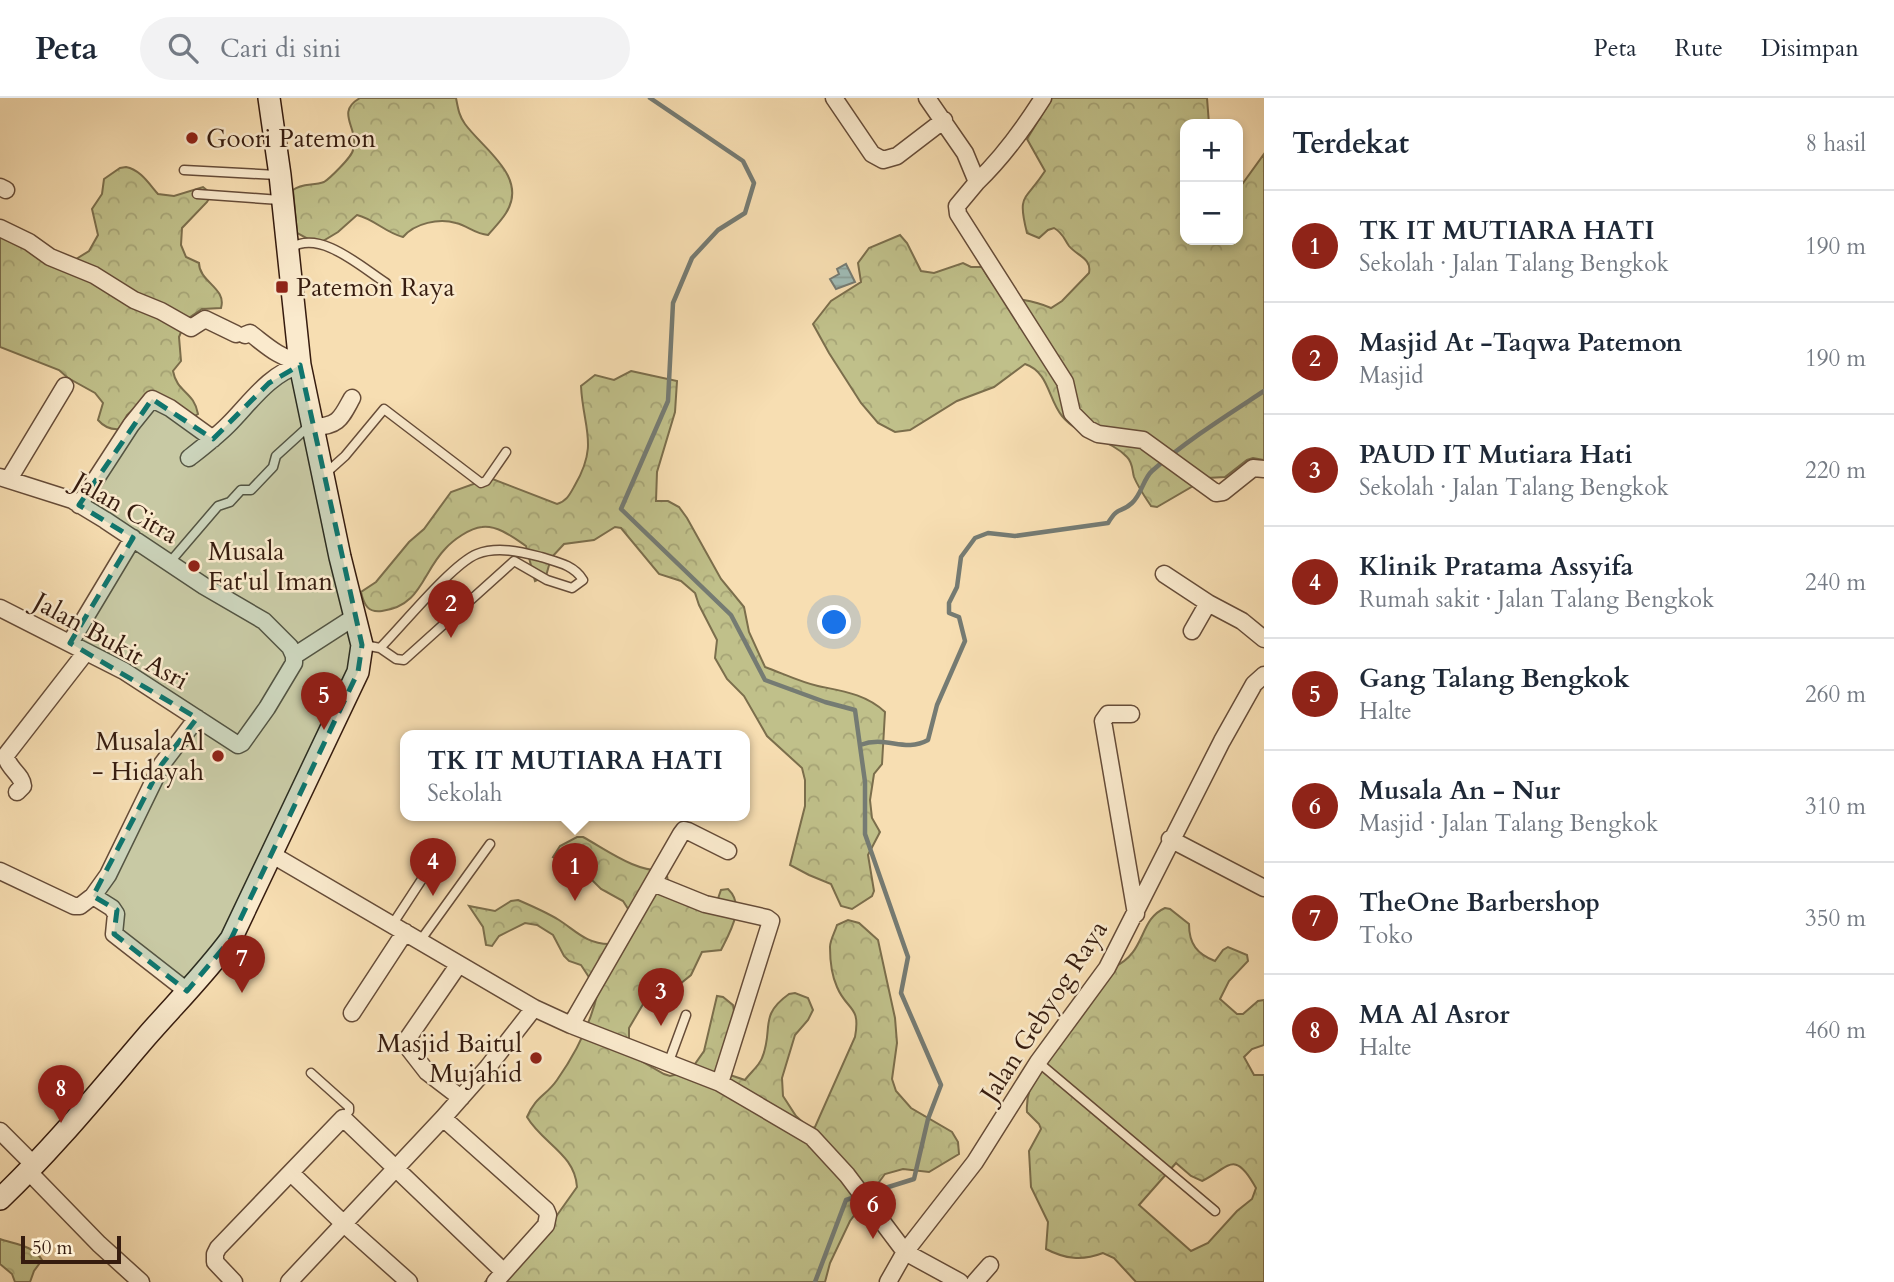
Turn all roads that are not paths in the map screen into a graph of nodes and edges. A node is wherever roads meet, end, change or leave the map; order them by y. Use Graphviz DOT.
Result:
graph roads {
  1 [pos="269,98"];
  2 [pos="834,98"];
  3 [pos="927,98"];
  4 [pos="1043,98"];
  5 [pos="944,120"];
  6 [pos="184,170"];
  7 [pos="280,175"];
  8 [pos="976,182"];
  9 [pos="197,194"];
  10 [pos="283,200"];
  11 [pos="0,228"];
  12 [pos="288,250"];
  13 [pos="386,283"];
  14 [pos="300,363"];
  15 [pos="65,386"];
  16 [pos="352,398"];
  17 [pos="313,425"];
  18 [pos="213,439"];
  19 [pos="506,453"];
  20 [pos="190,458"];
  21 [pos="1264,468"];
  22 [pos="324,475"];
  23 [pos="4,478"];
  24 [pos="79,505"];
  25 [pos="133,538"];
  26 [pos="519,552"];
  27 [pos="514,561"];
  28 [pos="170,562"];
  29 [pos="1164,574"];
  30 [pos="1208,603"];
  31 [pos="0,608"];
  32 [pos="356,616"];
  33 [pos="1192,631"];
  34 [pos="1264,639"];
  35 [pos="70,643"];
  36 [pos="371,647"];
  37 [pos="86,652"];
  38 [pos="294,656"];
  39 [pos="1264,675"];
  40 [pos="1130,714"];
  41 [pos="197,718"];
  42 [pos="17,792"];
  43 [pos="1170,839"];
  44 [pos="489,844"];
  45 [pos="728,851"];
  46 [pos="271,854"];
  47 [pos="0,870"];
  48 [pos="428,870"];
  49 [pos="653,883"];
  50 [pos="1264,888"];
  51 [pos="93,896"];
  52 [pos="1136,914"];
  53 [pos="398,928"];
  54 [pos="420,941"];
  55 [pos="459,964"];
  56 [pos="187,991"];
  57 [pos="534,1008"];
  58 [pos="352,1013"];
  59 [pos="686,1015"];
  60 [pos="570,1025"];
  61 [pos="1038,1062"];
  62 [pos="668,1064"];
  63 [pos="311,1073"];
  64 [pos="720,1083"];
  65 [pos="461,1098"];
  66 [pos="343,1118"];
  67 [pos="443,1118"];
  68 [pos="0,1130"];
  69 [pos="396,1168"];
  70 [pos="32,1169"];
  71 [pos="291,1173"];
  72 [pos="0,1199"];
  73 [pos="1214,1211"];
  74 [pos="344,1224"];
  75 [pos="905,1252"];
  76 [pos="990,1265"];
  77 [pos="499,1277"];
  78 [pos="400,1279"];
  79 [pos="141,1282"];
  80 [pos="234,1282"];
  81 [pos="289,1282"];
  82 [pos="888,1282"];
  83 [pos="960,1282"];
  84 [pos="975,1282"];
  1 -- 7 [label="main road"];
  2 -- 5 [label="street"];
  3 -- 5 [label="street"];
  4 -- 8 [label="street"];
  5 -- 8 [label="street"];
  6 -- 7 [label="lane"];
  7 -- 10 [label="main road"];
  8 -- 21 [label="street"];
  9 -- 10 [label="lane"];
  10 -- 12 [label="main road"];
  11 -- 14 [label="street"];
  12 -- 13 [label="lane"];
  12 -- 14 [label="main road"];
  14 -- 17 [label="main road"];
  14 -- 18 [label="street"];
  15 -- 23 [label="street"];
  16 -- 17 [label="street"];
  17 -- 22 [label="main road"];
  17 -- 28 [label="lane"];
  18 -- 20 [label="street"];
  18 -- 24 [label="street"];
  19 -- 22 [label="lane"];
  22 -- 32 [label="main road"];
  23 -- 24 [label="street, Jalan Citra"];
  24 -- 25 [label="street, Jalan Citra"];
  25 -- 28 [label="street, Jalan Citra"];
  25 -- 35 [label="street"];
  26 -- 27 [label="lane"];
  26 -- 27 [label="lane"];
  26 -- 36 [label="lane"];
  27 -- 36 [label="lane"];
  28 -- 38 [label="street, Jalan Citra"];
  29 -- 30 [label="street"];
  30 -- 33 [label="street"];
  30 -- 34 [label="street"];
  31 -- 35 [label="street, Jalan Bukit Asri"];
  32 -- 36 [label="main road"];
  32 -- 38 [label="street"];
  35 -- 37 [label="street, Jalan Bukit Asri"];
  36 -- 46 [label="main road"];
  37 -- 41 [label="street, Jalan Bukit Asri"];
  37 -- 42 [label="street"];
  38 -- 41 [label="street"];
  39 -- 43 [label="street, Jalan Gebyog Raya"];
  40 -- 52 [label="street"];
  41 -- 51 [label="street"];
  43 -- 50 [label="street"];
  43 -- 52 [label="street, Jalan Gebyog Raya"];
  44 -- 54 [label="lane"];
  45 -- 49 [label="street"];
  46 -- 53 [label="street"];
  46 -- 56 [label="main road"];
  47 -- 51 [label="street"];
  48 -- 53 [label="lane"];
  49 -- 60 [label="street"];
  49 -- 64 [label="street"];
  51 -- 56 [label="street"];
  52 -- 61 [label="street, Jalan Gebyog Raya"];
  53 -- 54 [label="street"];
  53 -- 58 [label="street"];
  54 -- 55 [label="street"];
  55 -- 57 [label="street"];
  55 -- 65 [label="street"];
  56 -- 70 [label="main road"];
  57 -- 60 [label="street"];
  57 -- 65 [label="street"];
  59 -- 62 [label="lane"];
  60 -- 62 [label="street"];
  61 -- 73 [label="lane"];
  61 -- 75 [label="street, Jalan Gebyog Raya"];
  62 -- 64 [label="street"];
  63 -- 66 [label="lane"];
  64 -- 75 [label="street"];
  65 -- 67 [label="street"];
  66 -- 69 [label="street"];
  66 -- 71 [label="street"];
  67 -- 69 [label="street"];
  67 -- 77 [label="street"];
  68 -- 70 [label="street"];
  69 -- 74 [label="street"];
  69 -- 77 [label="street"];
  70 -- 72 [label="main road"];
  70 -- 79 [label="street"];
  71 -- 74 [label="street"];
  71 -- 80 [label="street"];
  74 -- 78 [label="street"];
  74 -- 81 [label="street"];
  75 -- 82 [label="street, Jalan Gebyog Raya"];
  75 -- 83 [label="street"];
  76 -- 84 [label="street"];
}
